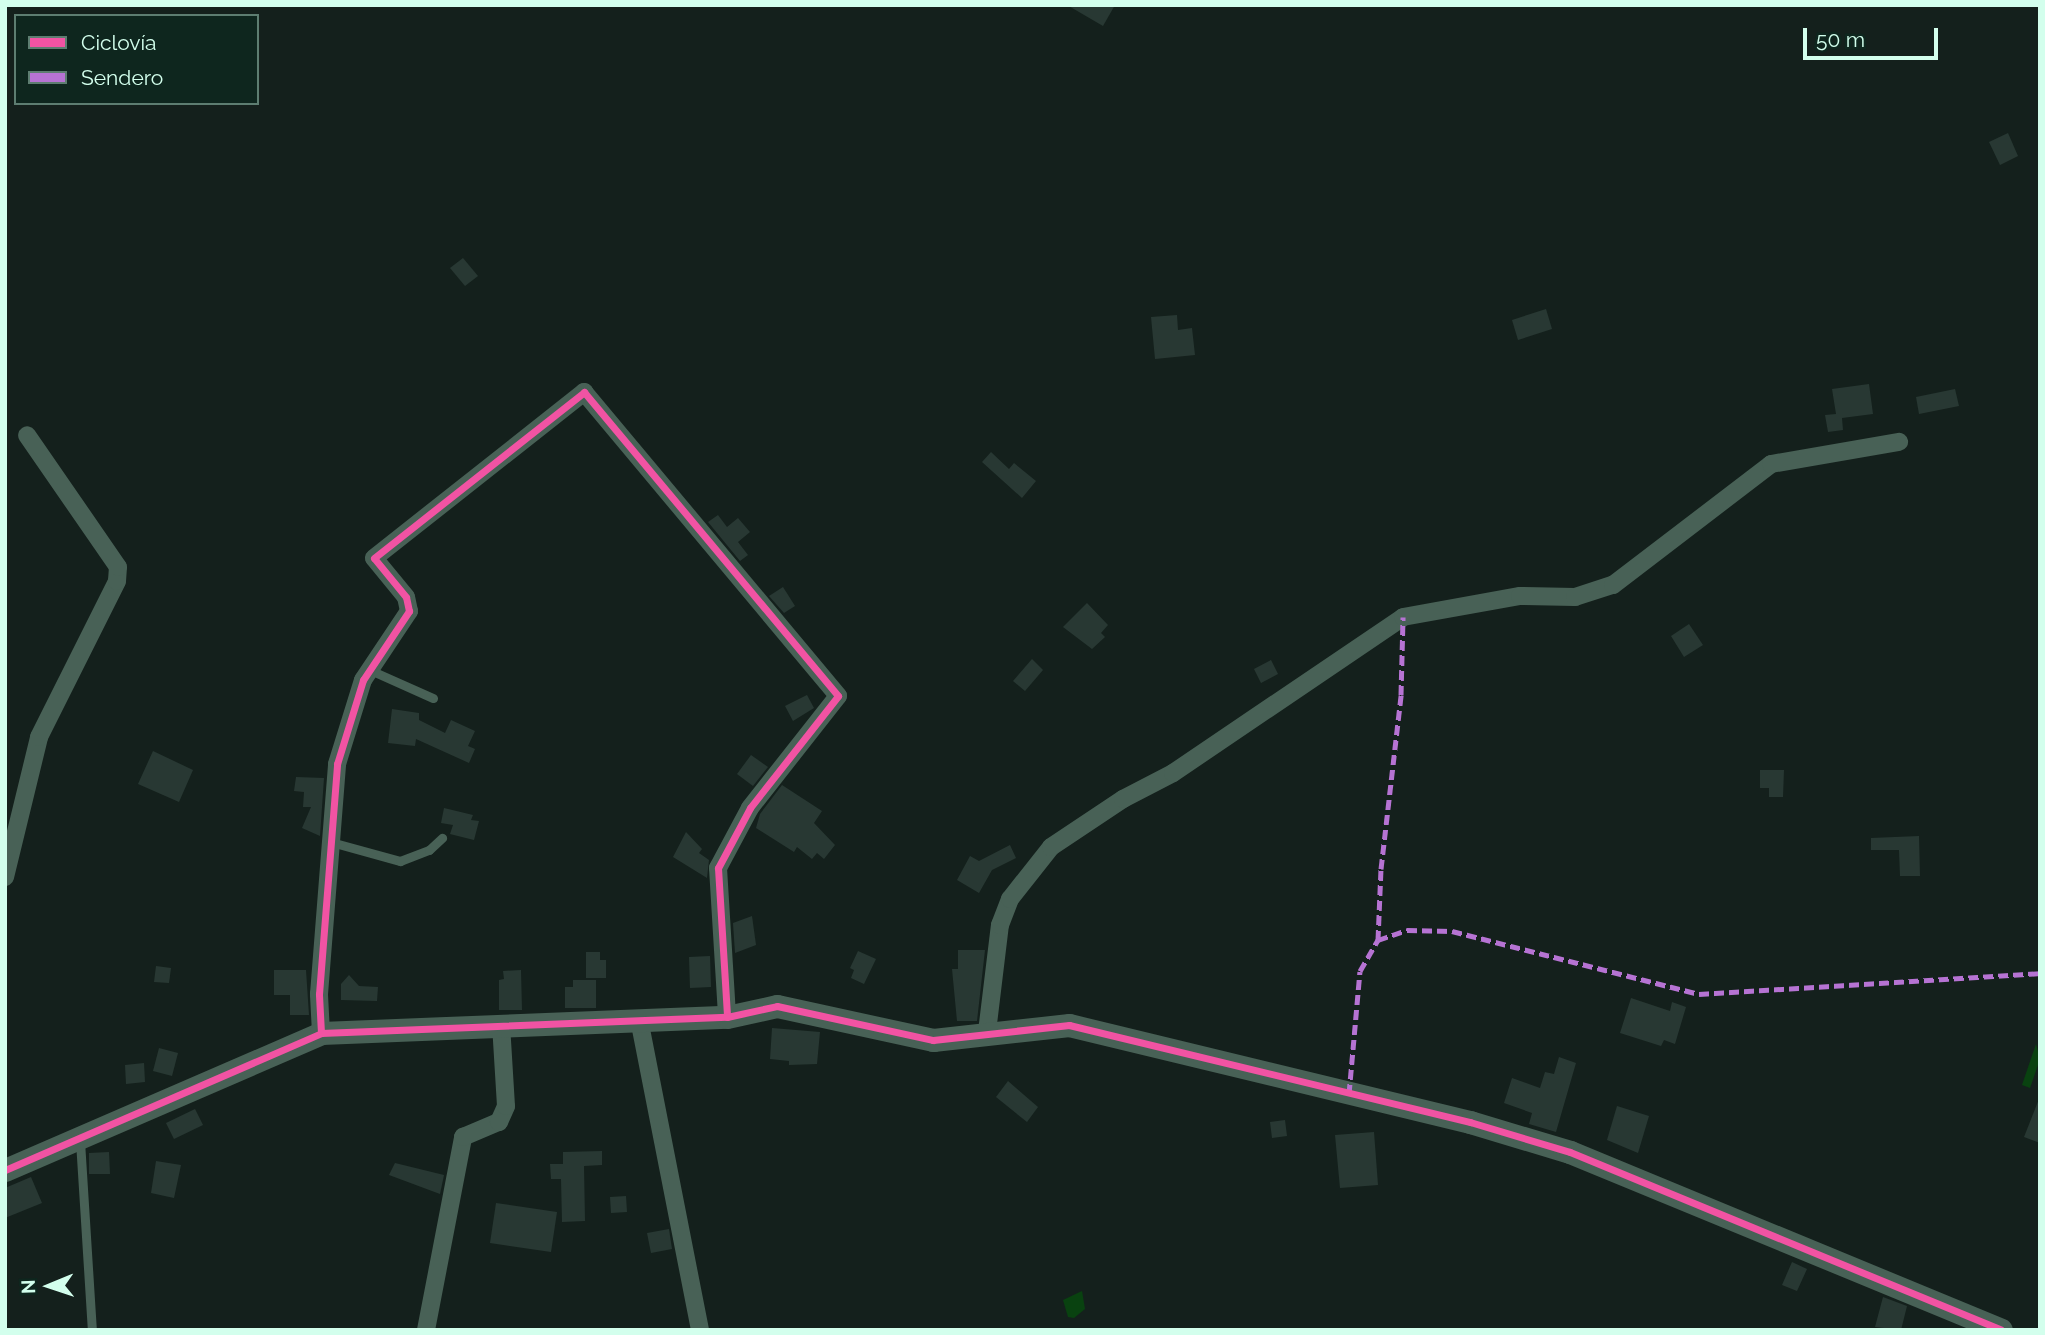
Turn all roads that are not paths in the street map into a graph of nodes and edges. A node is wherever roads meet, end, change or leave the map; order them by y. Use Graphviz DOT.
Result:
graph roads {
  1 [pos="27,435"];
  2 [pos="1899,442"];
  3 [pos="370,670"];
  4 [pos="433,698"];
  5 [pos="442,838"];
  6 [pos="331,842"];
  7 [pos="5,877"];
  8 [pos="727,1017"];
  9 [pos="639,1018"];
  10 [pos="502,1024"];
  11 [pos="987,1032"];
  12 [pos="321,1033"];
  13 [pos="80,1141"];
  14 [pos="5,1170"];
  15 [pos="92,1330"];
  16 [pos="426,1330"];
  17 [pos="700,1330"];
  18 [pos="2001,1330"];
  1 -- 7 [label="street"];
  2 -- 11 [label="street"];
  3 -- 4 [label="lane"];
  3 -- 6 [label="street"];
  3 -- 8 [label="street"];
  5 -- 6 [label="lane"];
  6 -- 12 [label="street"];
  8 -- 9 [label="street"];
  8 -- 11 [label="street"];
  9 -- 10 [label="street"];
  9 -- 17 [label="street"];
  10 -- 12 [label="street"];
  10 -- 16 [label="street"];
  11 -- 18 [label="street"];
  12 -- 13 [label="street"];
  13 -- 14 [label="street"];
  13 -- 15 [label="lane"];
}
